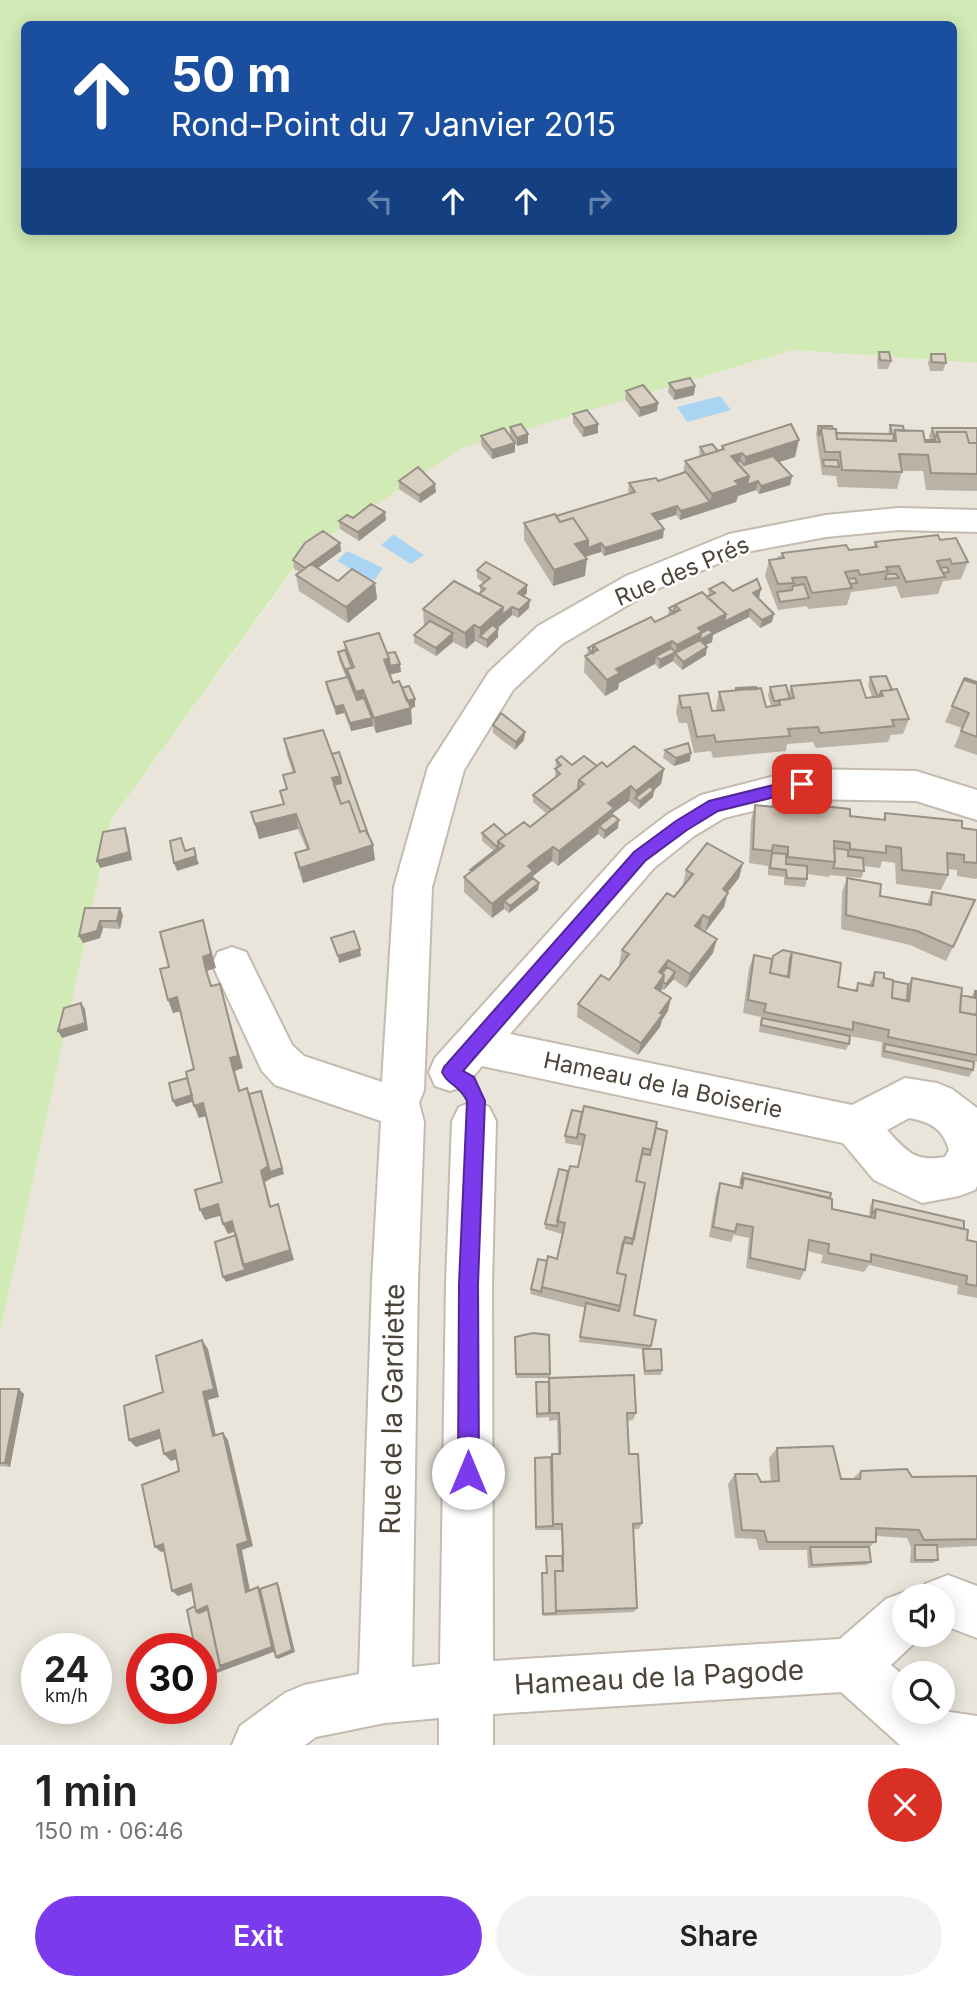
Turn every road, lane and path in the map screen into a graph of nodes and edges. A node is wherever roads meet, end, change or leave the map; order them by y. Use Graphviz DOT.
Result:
graph roads {
  1 [pos="977,521"];
  2 [pos="977,805"];
  3 [pos="232,964"];
  4 [pos="426,1085"];
  5 [pos="474,1121"];
  6 [pos="855,1126"];
  7 [pos="955,1604"];
  8 [pos="977,1612"];
  9 [pos="892,1629"];
  10 [pos="851,1665"];
  11 [pos="468,1689"];
  12 [pos="385,1696"];
  13 [pos="977,1743"];
  14 [pos="259,1745"];
  15 [pos="466,1745"];
  1 -- 4 [label="street, Rue des Prés"];
  2 -- 4 [label="street"];
  3 -- 4 [label="street"];
  4 -- 5 [label="street"];
  4 -- 5 [label="street"];
  4 -- 6 [label="street, Hameau de la Boiserie"];
  4 -- 12 [label="street, Rue de la Gardiette"];
  5 -- 11 [label="street"];
  7 -- 8 [label="street"];
  9 -- 10 [label="street"];
  10 -- 11 [label="street, Hameau de la Pagode"];
  10 -- 13 [label="street"];
  11 -- 12 [label="street, Hameau de la Pagode"];
  11 -- 15 [label="street"];
  12 -- 14 [label="street, Hameau de la Pagode"];
}
